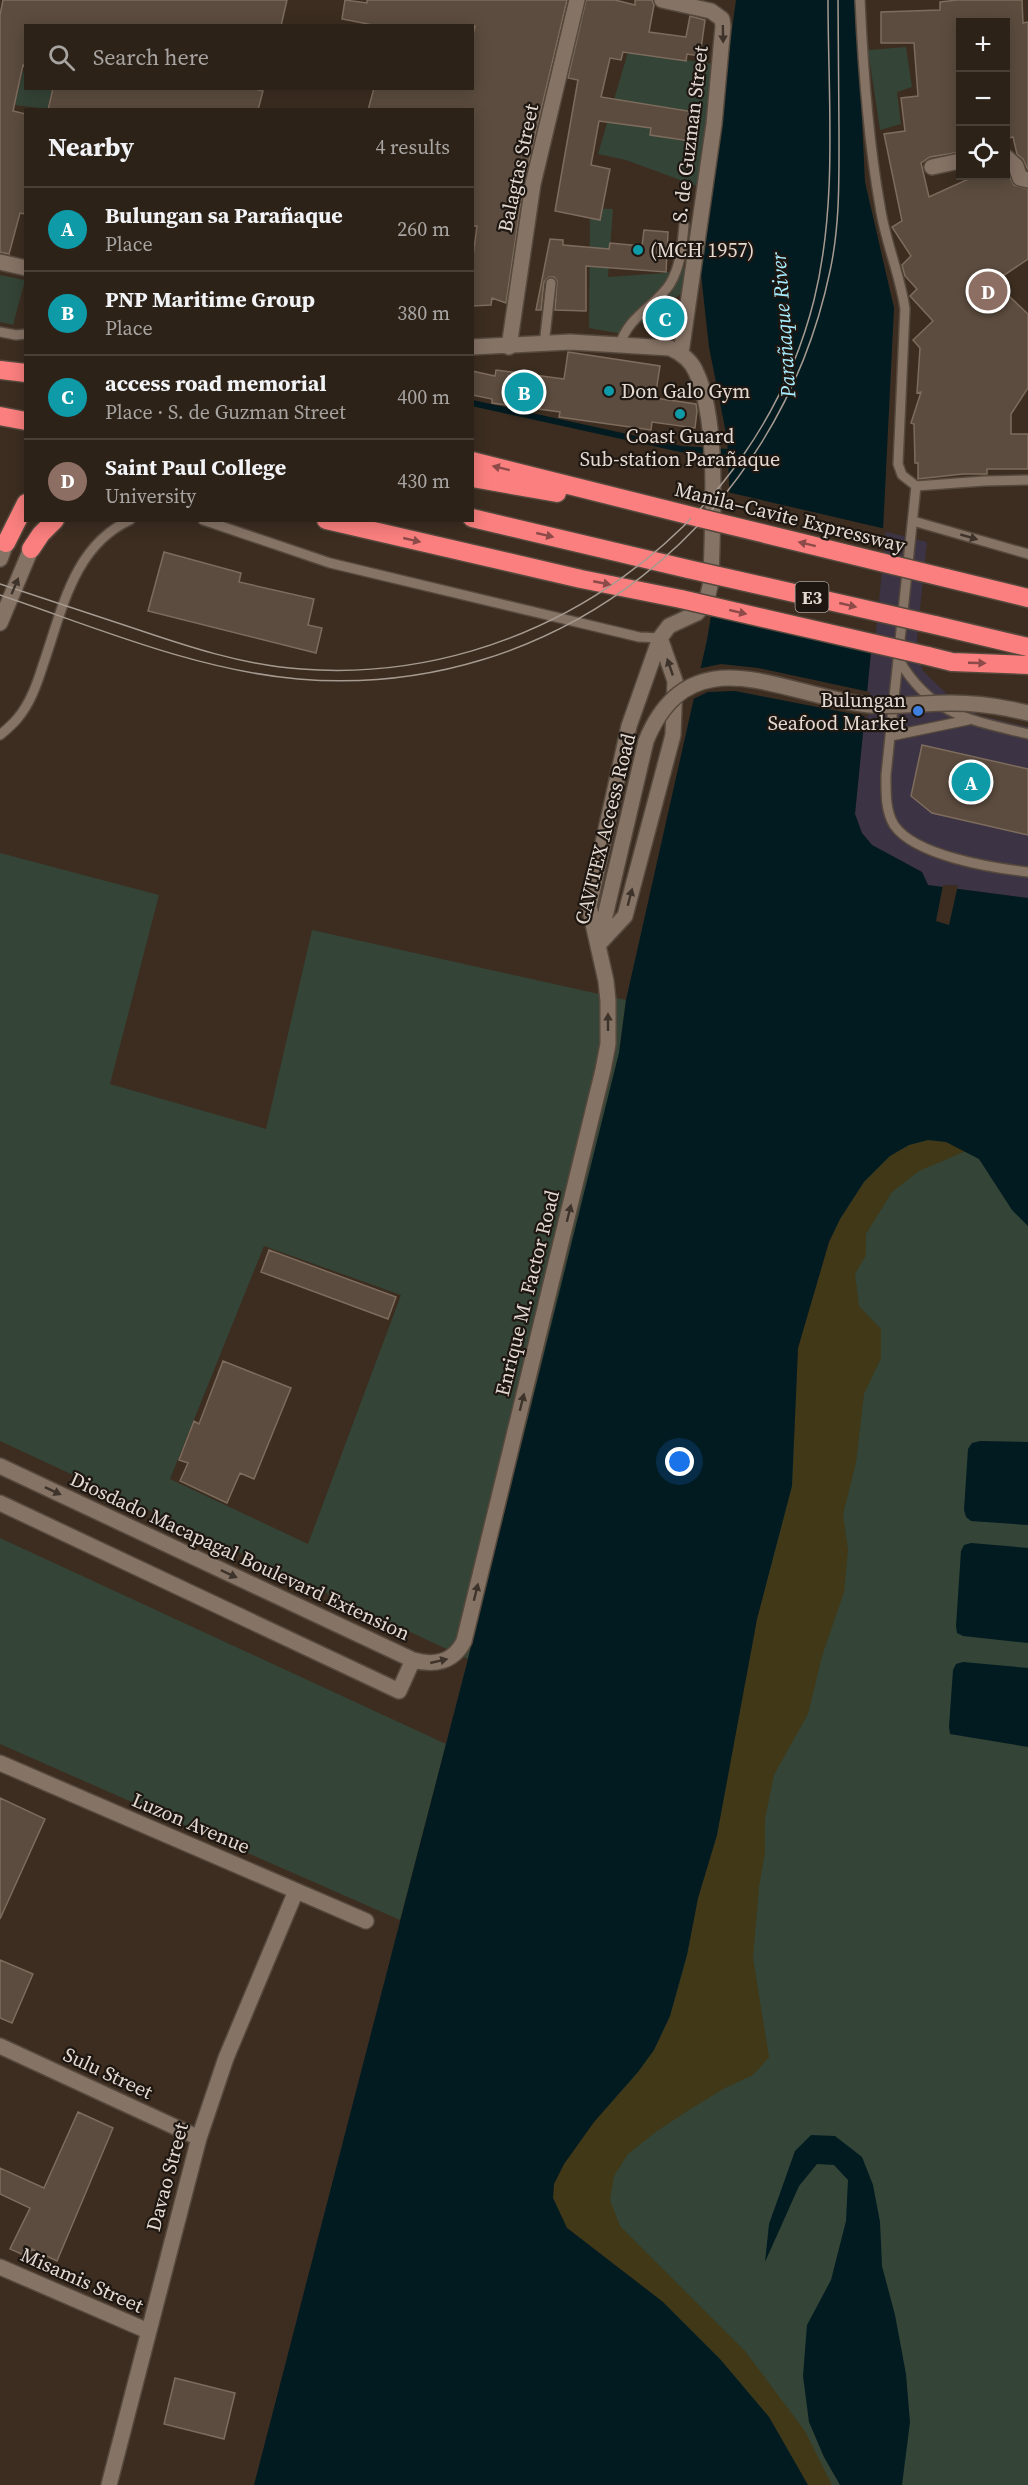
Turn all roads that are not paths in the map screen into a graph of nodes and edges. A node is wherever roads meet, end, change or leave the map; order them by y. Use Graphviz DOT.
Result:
graph roads {
  1 [pos="576,0"];
  2 [pos="662,0"];
  3 [pos="860,0"];
  4 [pos="1010,161"];
  5 [pos="956,162"];
  6 [pos="932,167"];
  7 [pos="1028,180"];
  8 [pos="684,225"];
  9 [pos="0,262"];
  10 [pos="24,268"];
  11 [pos="551,282"];
  12 [pos="0,332"];
  13 [pos="24,334"];
  14 [pos="544,345"];
  15 [pos="620,345"];
  16 [pos="509,346"];
  17 [pos="474,347"];
  18 [pos="681,353"];
  19 [pos="0,369"];
  20 [pos="24,373"];
  21 [pos="0,416"];
  22 [pos="24,421"];
  23 [pos="474,462"];
  24 [pos="474,478"];
  25 [pos="1028,480"];
  26 [pos="916,486"];
  27 [pos="24,507"];
  28 [pos="474,518"];
  29 [pos="700,518"];
  30 [pos="913,521"];
  31 [pos="53,522"];
  32 [pos="126,522"];
  33 [pos="208,522"];
  34 [pos="335,522"];
  35 [pos="31,549"];
  36 [pos="3,551"];
  37 [pos="1028,554"];
  38 [pos="1028,598"];
  39 [pos="0,623"];
  40 [pos="660,638"];
  41 [pos="1028,647"];
  42 [pos="899,660"];
  43 [pos="1028,665"];
  44 [pos="1028,713"];
  45 [pos="969,720"];
  46 [pos="1028,734"];
  47 [pos="0,735"];
  48 [pos="891,736"];
  49 [pos="1028,872"];
  50 [pos="598,945"];
  51 [pos="0,1466"];
  52 [pos="0,1503"];
  53 [pos="461,1648"];
  54 [pos="413,1660"];
  55 [pos="0,1763"];
  56 [pos="296,1891"];
  57 [pos="366,1921"];
  58 [pos="0,2046"];
  59 [pos="199,2138"];
  60 [pos="0,2267"];
  61 [pos="148,2331"];
  62 [pos="109,2485"];
  1 -- 16 [label="street, Balagtas Street"];
  2 -- 18 [label="street, S. de Guzman Street, one-way"];
  3 -- 26 [label="lane"];
  4 -- 7 [label="street"];
  5 -- 6 [label="street"];
  8 -- 15 [label="lane"];
  9 -- 10 [label="street"];
  11 -- 14 [label="lane"];
  12 -- 13 [label="lane"];
  14 -- 15 [label="street"];
  14 -- 16 [label="street"];
  15 -- 18 [label="street"];
  16 -- 17 [label="street"];
  18 -- 40 [label="street"];
  19 -- 20 [label="highway"];
  21 -- 22 [label="highway"];
  29 -- 23 [label="highway, Manila–Cavite Expressway, one-way"];
  24 -- 29 [label="highway"];
  25 -- 26 [label="lane"];
  26 -- 30 [label="lane"];
  27 -- 36 [label="highway"];
  28 -- 41 [label="highway, E3, one-way, bridge"];
  38 -- 29 [label="highway, Manila–Cavite Expressway, one-way, bridge"];
  30 -- 37 [label="lane, one-way"];
  30 -- 42 [label="lane"];
  31 -- 35 [label="highway"];
  32 -- 47 [label="lane"];
  33 -- 40 [label="lane"];
  34 -- 43 [label="highway, one-way, bridge"];
  39 -- 35 [label="street, one-way"];
  40 -- 50 [label="street, Enrique M. Factor Road"];
  50 -- 40 [label="street, one-way"];
  42 -- 45 [label="lane"];
  42 -- 48 [label="lane"];
  44 -- 50 [label="street, CAVITEX Access Road, bridge"];
  45 -- 46 [label="lane"];
  45 -- 48 [label="lane"];
  48 -- 49 [label="lane"];
  53 -- 50 [label="street, Enrique M. Factor Road, one-way"];
  51 -- 54 [label="street, Diosdado Macapagal Boulevard Extension, one-way"];
  52 -- 54 [label="street"];
  54 -- 53 [label="street, Diosdado Macapagal Boulevard Extension, one-way"];
  55 -- 56 [label="street, Luzon Avenue"];
  56 -- 57 [label="street, Luzon Avenue"];
  56 -- 59 [label="street, Davao Street"];
  58 -- 59 [label="street, Sulu Street"];
  59 -- 61 [label="street, Davao Street"];
  60 -- 61 [label="street, Misamis Street"];
  61 -- 62 [label="street, Davao Street"];
}
